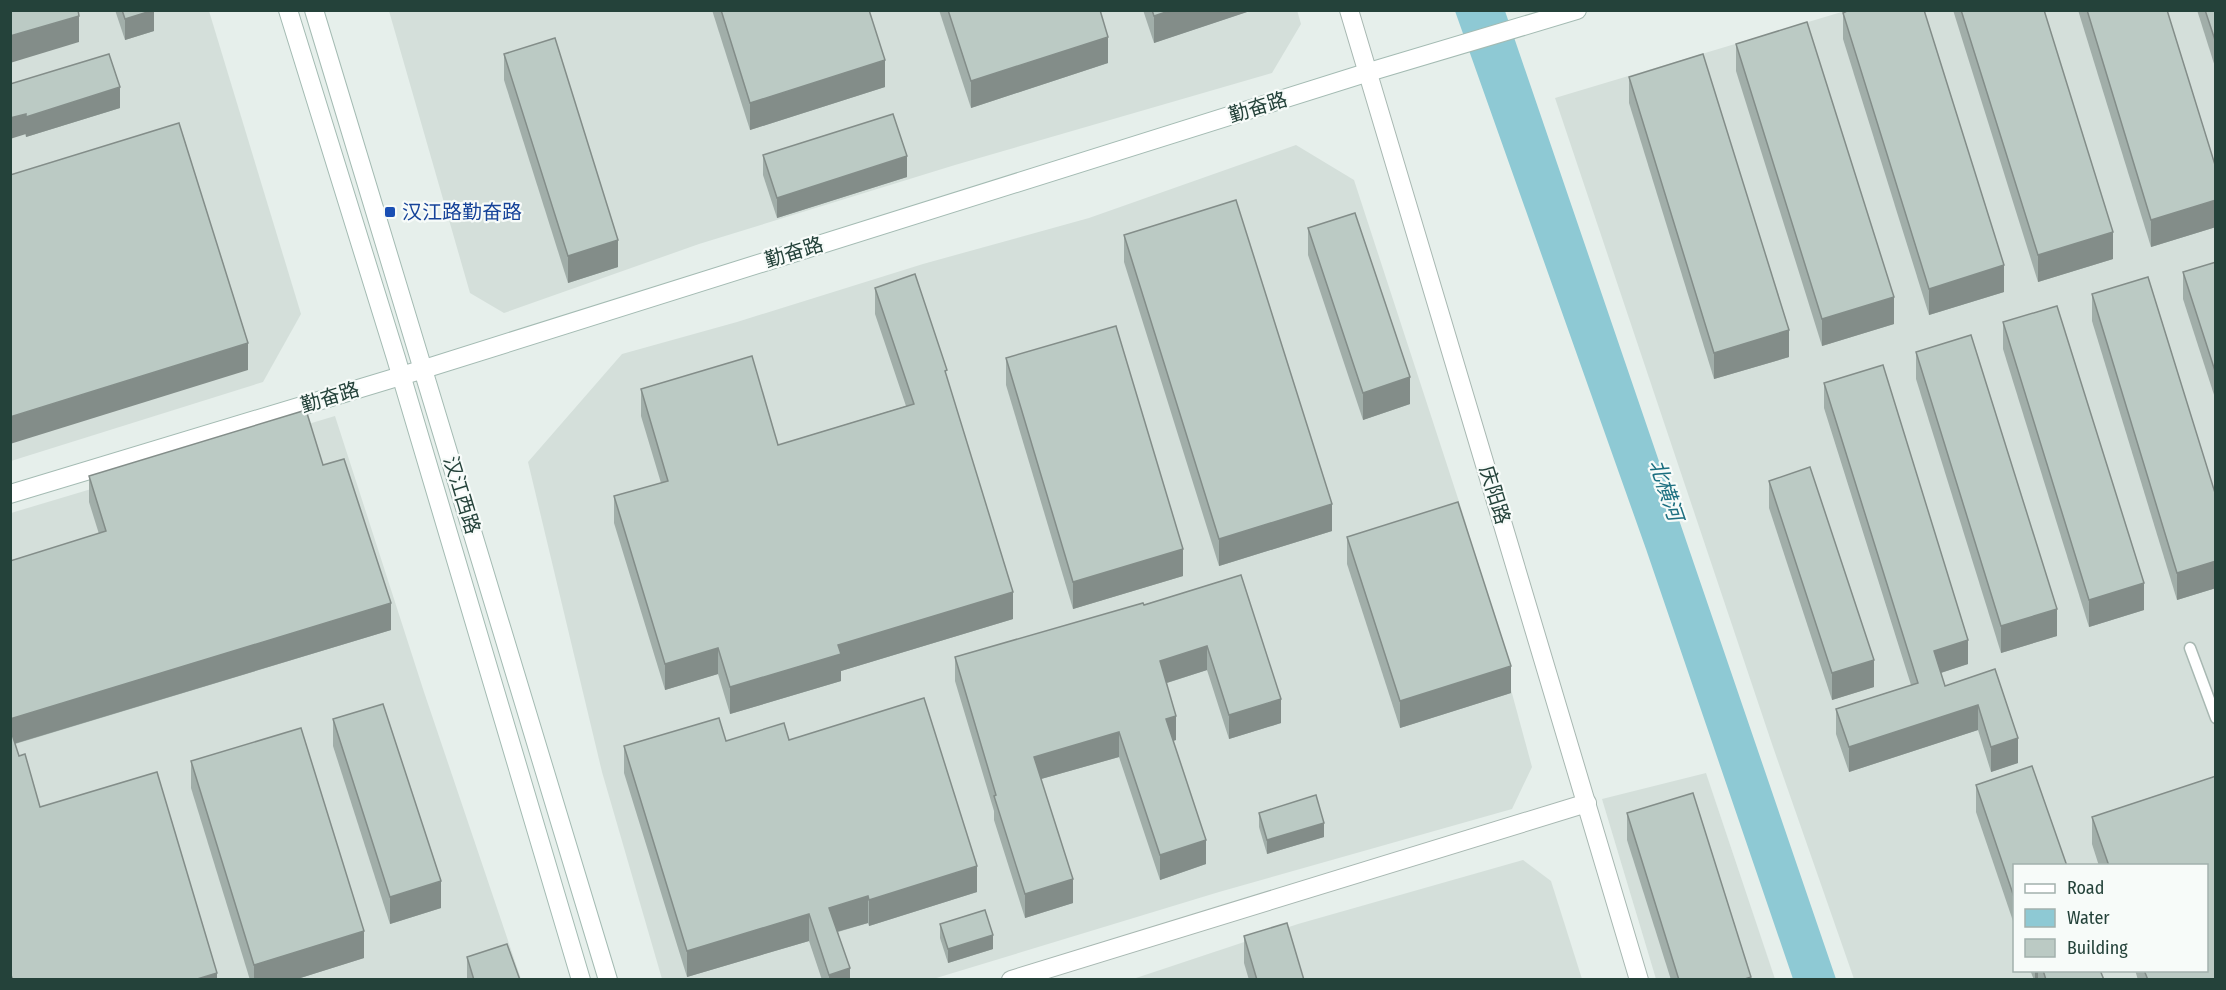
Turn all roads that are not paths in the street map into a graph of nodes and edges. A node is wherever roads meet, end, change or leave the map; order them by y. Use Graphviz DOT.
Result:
graph roads {
  1 [pos="288,10"];
  2 [pos="314,10"];
  3 [pos="1349,10"];
  4 [pos="1577,10"];
  5 [pos="1369,72"];
  6 [pos="424,369"];
  7 [pos="401,376"];
  8 [pos="10,494"];
  9 [pos="2190,648"];
  10 [pos="2216,718"];
  11 [pos="1587,803"];
  12 [pos="581,980"];
  13 [pos="608,980"];
  14 [pos="1011,980"];
  15 [pos="1639,980"];
  1 -- 7 [label="street, 汉江西路"];
  2 -- 6 [label="street, 汉江西路"];
  3 -- 5 [label="street, 庆阳路"];
  4 -- 5 [label="street, 勤奋路"];
  5 -- 6 [label="street, 勤奋路"];
  5 -- 11 [label="street, 庆阳路"];
  6 -- 7 [label="street, 勤奋路"];
  6 -- 13 [label="street, 汉江西路"];
  7 -- 8 [label="street, 勤奋路"];
  7 -- 12 [label="street, 汉江西路"];
  9 -- 10 [label="lane"];
  11 -- 14 [label="street"];
  11 -- 15 [label="street, 庆阳路"];
}
